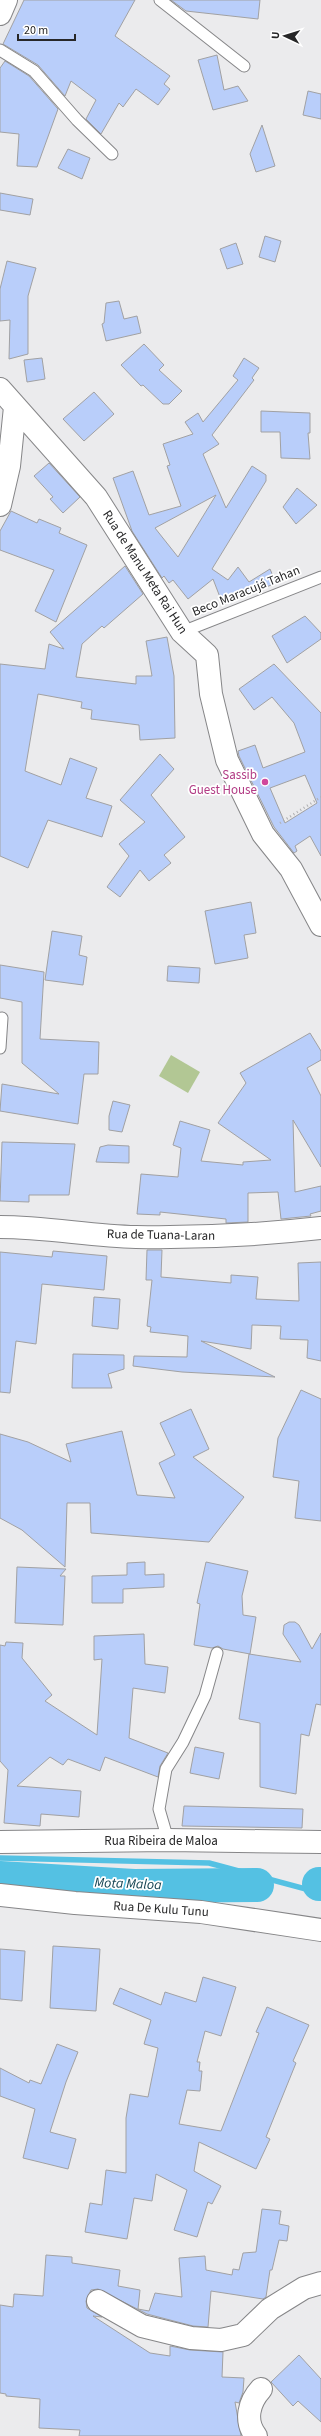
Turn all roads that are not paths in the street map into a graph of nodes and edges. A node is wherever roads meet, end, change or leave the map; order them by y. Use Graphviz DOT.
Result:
graph roads {
  1 [pos="6,0"];
  2 [pos="160,0"];
  3 [pos="0,14"];
  4 [pos="0,50"];
  5 [pos="244,66"];
  6 [pos="112,154"];
  7 [pos="4,396"];
  8 [pos="0,505"];
  9 [pos="321,577"];
  10 [pos="182,632"];
  11 [pos="321,925"];
  12 [pos="2,1018"];
  13 [pos="0,1048"];
  14 [pos="0,1227"];
  15 [pos="321,1228"];
  16 [pos="217,1653"];
  17 [pos="168,1840"];
  18 [pos="0,1842"];
  19 [pos="321,1842"];
  20 [pos="0,1895"];
  21 [pos="321,1930"];
  22 [pos="321,2284"];
  23 [pos="98,2302"];
  24 [pos="261,2389"];
  25 [pos="256,2436"];
  1 -- 3 [label="street"];
  2 -- 5 [label="lane"];
  4 -- 6 [label="lane"];
  7 -- 8 [label="street"];
  7 -- 10 [label="street, Rua de Manu Meta Rai Hun"];
  9 -- 10 [label="lane, Beco Maracujá Tahan"];
  10 -- 11 [label="street, Rua de Manu Meta Rai Hun"];
  12 -- 13 [label="lane"];
  14 -- 15 [label="street, Rua de Tuana-Laran"];
  16 -- 17 [label="lane"];
  17 -- 18 [label="street, Rua Ribeira de Maloa"];
  17 -- 19 [label="street, Rua Ribeira de Maloa"];
  20 -- 21 [label="street, Rua De Kulu Tunu"];
  22 -- 23 [label="street"];
  24 -- 25 [label="street"];
}
